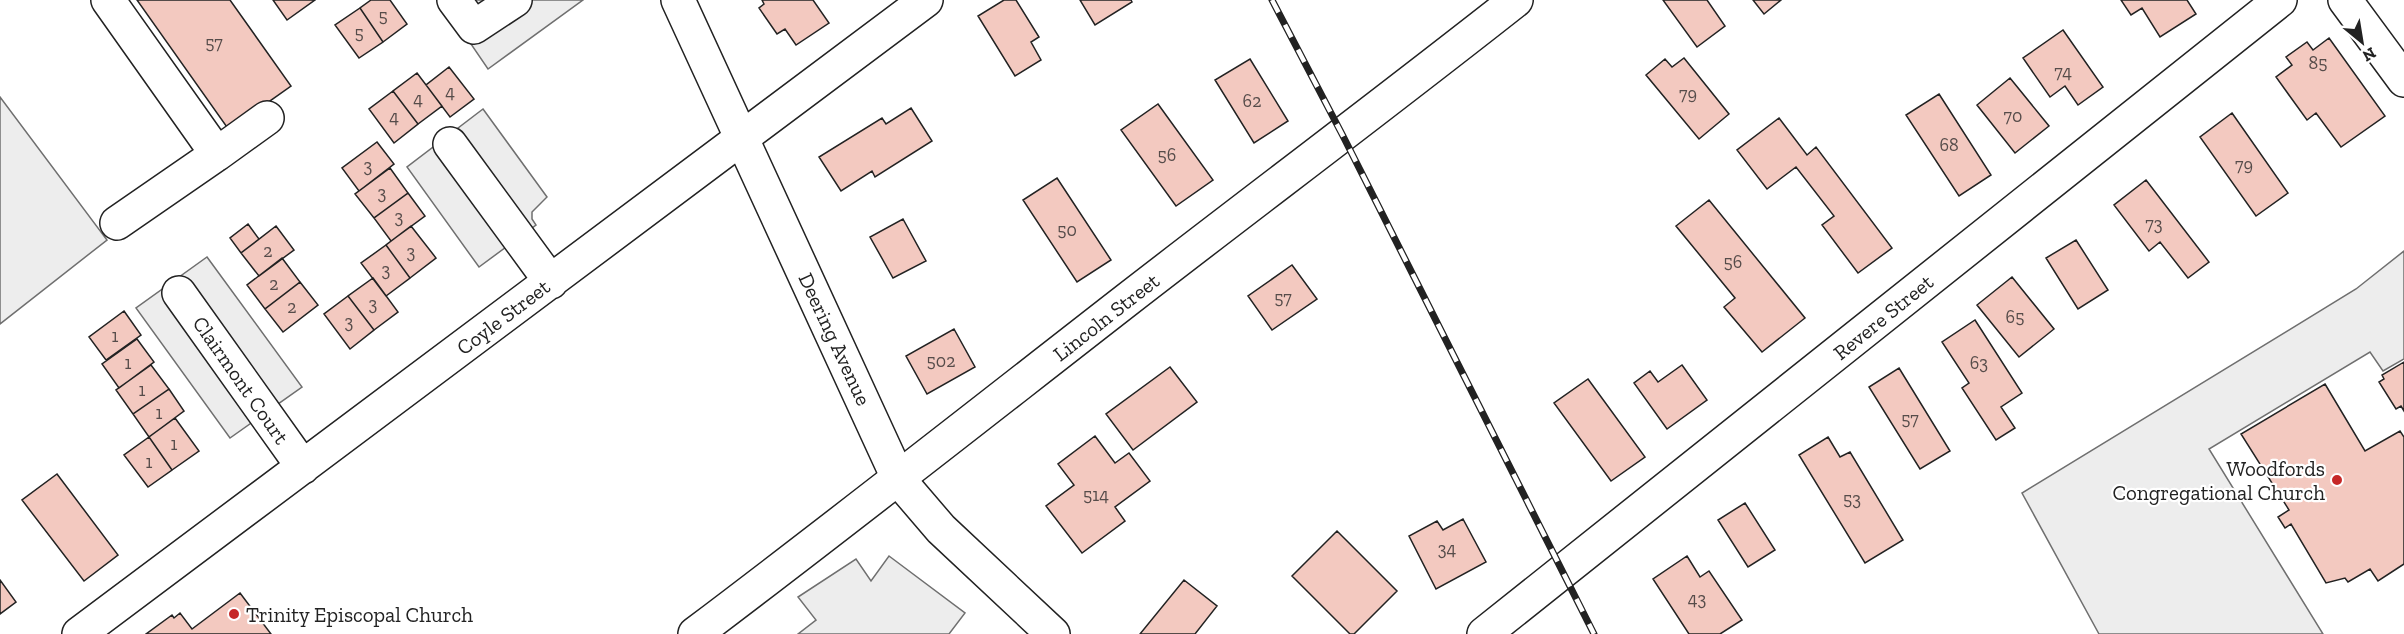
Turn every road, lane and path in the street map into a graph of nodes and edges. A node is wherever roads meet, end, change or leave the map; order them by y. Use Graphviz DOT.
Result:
graph roads {
  1 [pos="108,0"];
  2 [pos="454,0"];
  3 [pos="514,0"];
  4 [pos="678,0"];
  5 [pos="926,0"];
  6 [pos="1516,0"];
  7 [pos="2280,0"];
  8 [pos="2344,0"];
  9 [pos="2404,80"];
  10 [pos="267,118"];
  11 [pos="742,138"];
  12 [pos="450,144"];
  13 [pos="217,154"];
  14 [pos="117,223"];
  15 [pos="550,282"];
  16 [pos="179,293"];
  17 [pos="303,466"];
  18 [pos="899,480"];
  19 [pos="79,634"];
  20 [pos="696,634"];
  21 [pos="1053,634"];
  22 [pos="1484,634"];
  1 -- 13 [label="street"];
  2 -- 3 [label="street"];
  4 -- 11 [label="street, Deering Avenue"];
  5 -- 11 [label="street, Coyle Street"];
  6 -- 18 [label="street, Lincoln Street"];
  7 -- 22 [label="street, Revere Street"];
  8 -- 9 [label="street"];
  10 -- 13 [label="street"];
  11 -- 15 [label="street, Coyle Street"];
  11 -- 18 [label="street, Deering Avenue"];
  12 -- 15 [label="street"];
  13 -- 14 [label="street"];
  15 -- 17 [label="street, Coyle Street"];
  16 -- 17 [label="street, Clairmont Court"];
  17 -- 19 [label="street, Coyle Street"];
  18 -- 20 [label="street, Lincoln Street"];
  18 -- 21 [label="street, Deering Avenue"];
}
